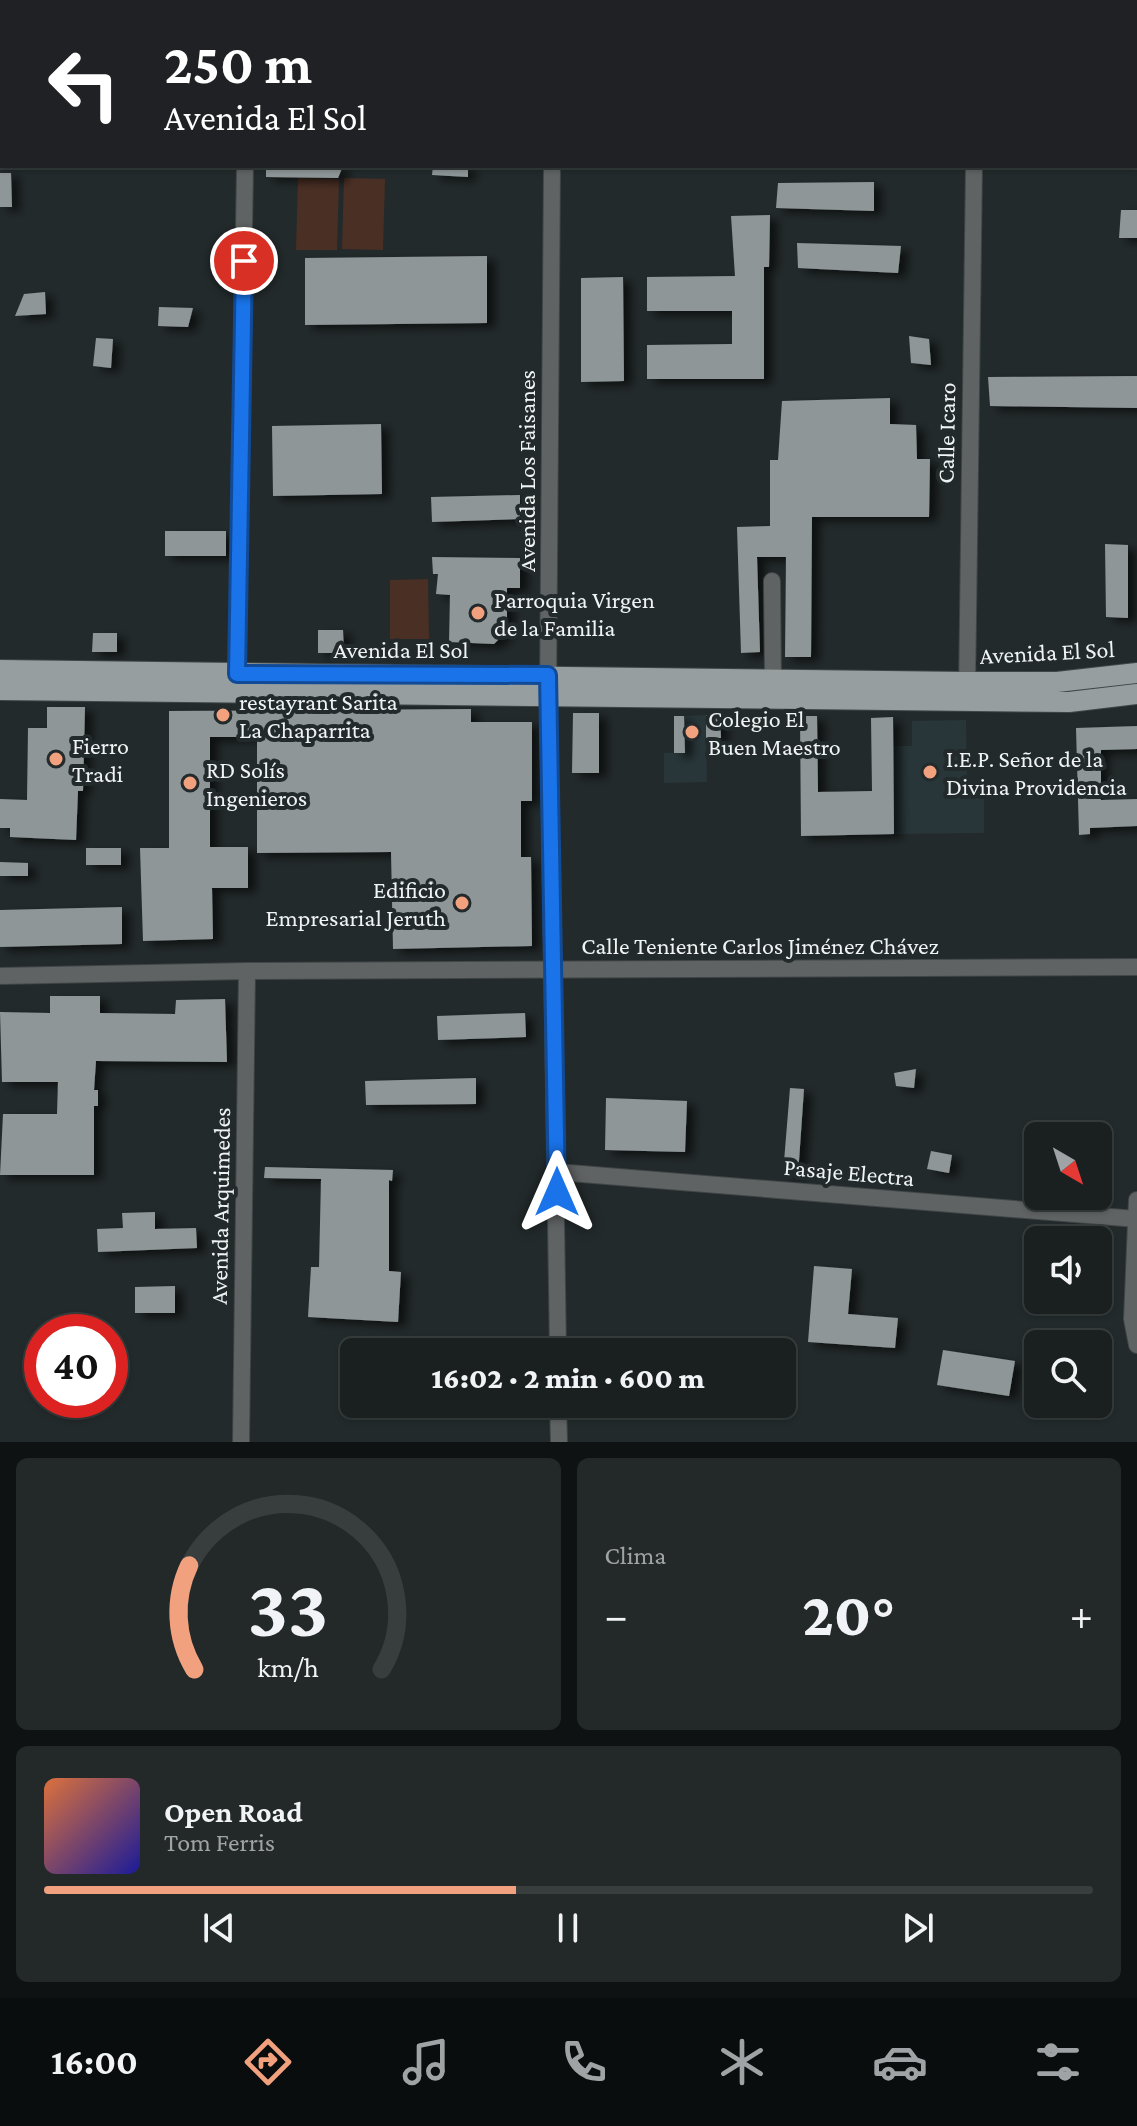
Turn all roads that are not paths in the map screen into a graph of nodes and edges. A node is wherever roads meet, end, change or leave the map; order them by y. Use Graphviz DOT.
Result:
graph roads {
  1 [pos="245,168"];
  2 [pos="552,168"];
  3 [pos="974,168"];
  4 [pos="772,581"];
  5 [pos="0,670"];
  6 [pos="1137,673"];
  7 [pos="773,678"];
  8 [pos="25,680"];
  9 [pos="237,684"];
  10 [pos="548,685"];
  11 [pos="0,690"];
  12 [pos="967,692"];
  13 [pos="1137,694"];
  14 [pos="1137,967"];
  15 [pos="555,969"];
  16 [pos="247,971"];
  17 [pos="0,976"];
  18 [pos="557,1172"];
  19 [pos="1137,1200"];
  20 [pos="1135,1219"];
  21 [pos="558,1338"];
  22 [pos="1137,1345"];
  23 [pos="558,1418"];
  24 [pos="241,1442"];
  25 [pos="559,1442"];
  1 -- 9 [label="street"];
  2 -- 10 [label="street, Avenida Los Faisanes"];
  3 -- 12 [label="street, Calle Icaro"];
  4 -- 7 [label="street"];
  5 -- 8 [label="main road, Avenida El Sol"];
  6 -- 12 [label="main road, Avenida El Sol"];
  7 -- 10 [label="main road, Avenida El Sol"];
  7 -- 12 [label="main road, Avenida El Sol"];
  8 -- 9 [label="main road, Avenida El Sol"];
  8 -- 11 [label="main road, Avenida El Sol"];
  9 -- 10 [label="main road, Avenida El Sol"];
  10 -- 12 [label="main road, Avenida El Sol"];
  10 -- 15 [label="street, Avenida Los Faisanes"];
  12 -- 13 [label="main road, Avenida El Sol"];
  14 -- 15 [label="street, Calle Teniente Carlos Jiménez Chávez"];
  15 -- 16 [label="street, Calle Teniente Carlos Jiménez Chávez"];
  15 -- 18 [label="street, Avenida Los Faisanes"];
  16 -- 17 [label="street, Calle Teniente Carlos Jiménez Chávez"];
  16 -- 24 [label="street, Avenida Arquimedes"];
  18 -- 20 [label="street, Pasaje Electra"];
  18 -- 21 [label="street, Avenida Los Faisanes"];
  19 -- 20 [label="street"];
  20 -- 22 [label="street"];
  23 -- 25 [label="street"];
}
